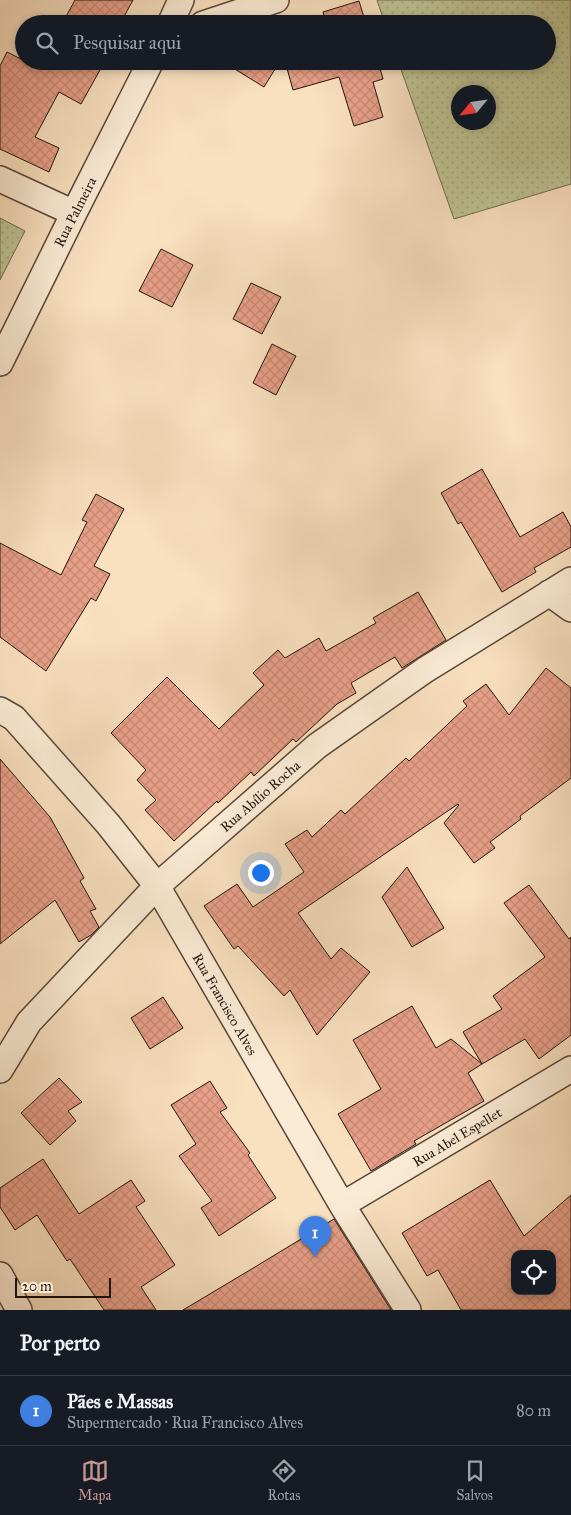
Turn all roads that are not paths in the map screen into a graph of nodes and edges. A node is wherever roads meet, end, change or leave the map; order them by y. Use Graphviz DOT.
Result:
graph roads {
  1 [pos="181,0"];
  2 [pos="276,0"];
  3 [pos="174,15"];
  4 [pos="230,15"];
  5 [pos="146,70"];
  6 [pos="0,180"];
  7 [pos="74,213"];
  8 [pos="0,363"];
  9 [pos="571,580"];
  10 [pos="550,593"];
  11 [pos="571,609"];
  12 [pos="7,714"];
  13 [pos="157,886"];
  14 [pos="571,1069"];
  15 [pos="0,1070"];
  16 [pos="342,1205"];
  17 [pos="0,1274"];
  18 [pos="19,1310"];
  19 [pos="408,1310"];
  1 -- 3 [label="street"];
  2 -- 4 [label="street"];
  5 -- 7 [label="street, Rua Palmeira"];
  6 -- 7 [label="street"];
  7 -- 8 [label="street, Rua Palmeira"];
  9 -- 10 [label="street, Rua Abílio Rocha"];
  10 -- 11 [label="street"];
  10 -- 13 [label="street, Rua Abílio Rocha"];
  12 -- 13 [label="street, Rua Francisco Alves"];
  13 -- 15 [label="street, Rua Abílio Rocha"];
  13 -- 16 [label="street, Rua Francisco Alves"];
  14 -- 16 [label="street, Rua Abel Espellet"];
  16 -- 19 [label="street, Rua Francisco Alves"];
  17 -- 18 [label="street"];
}
